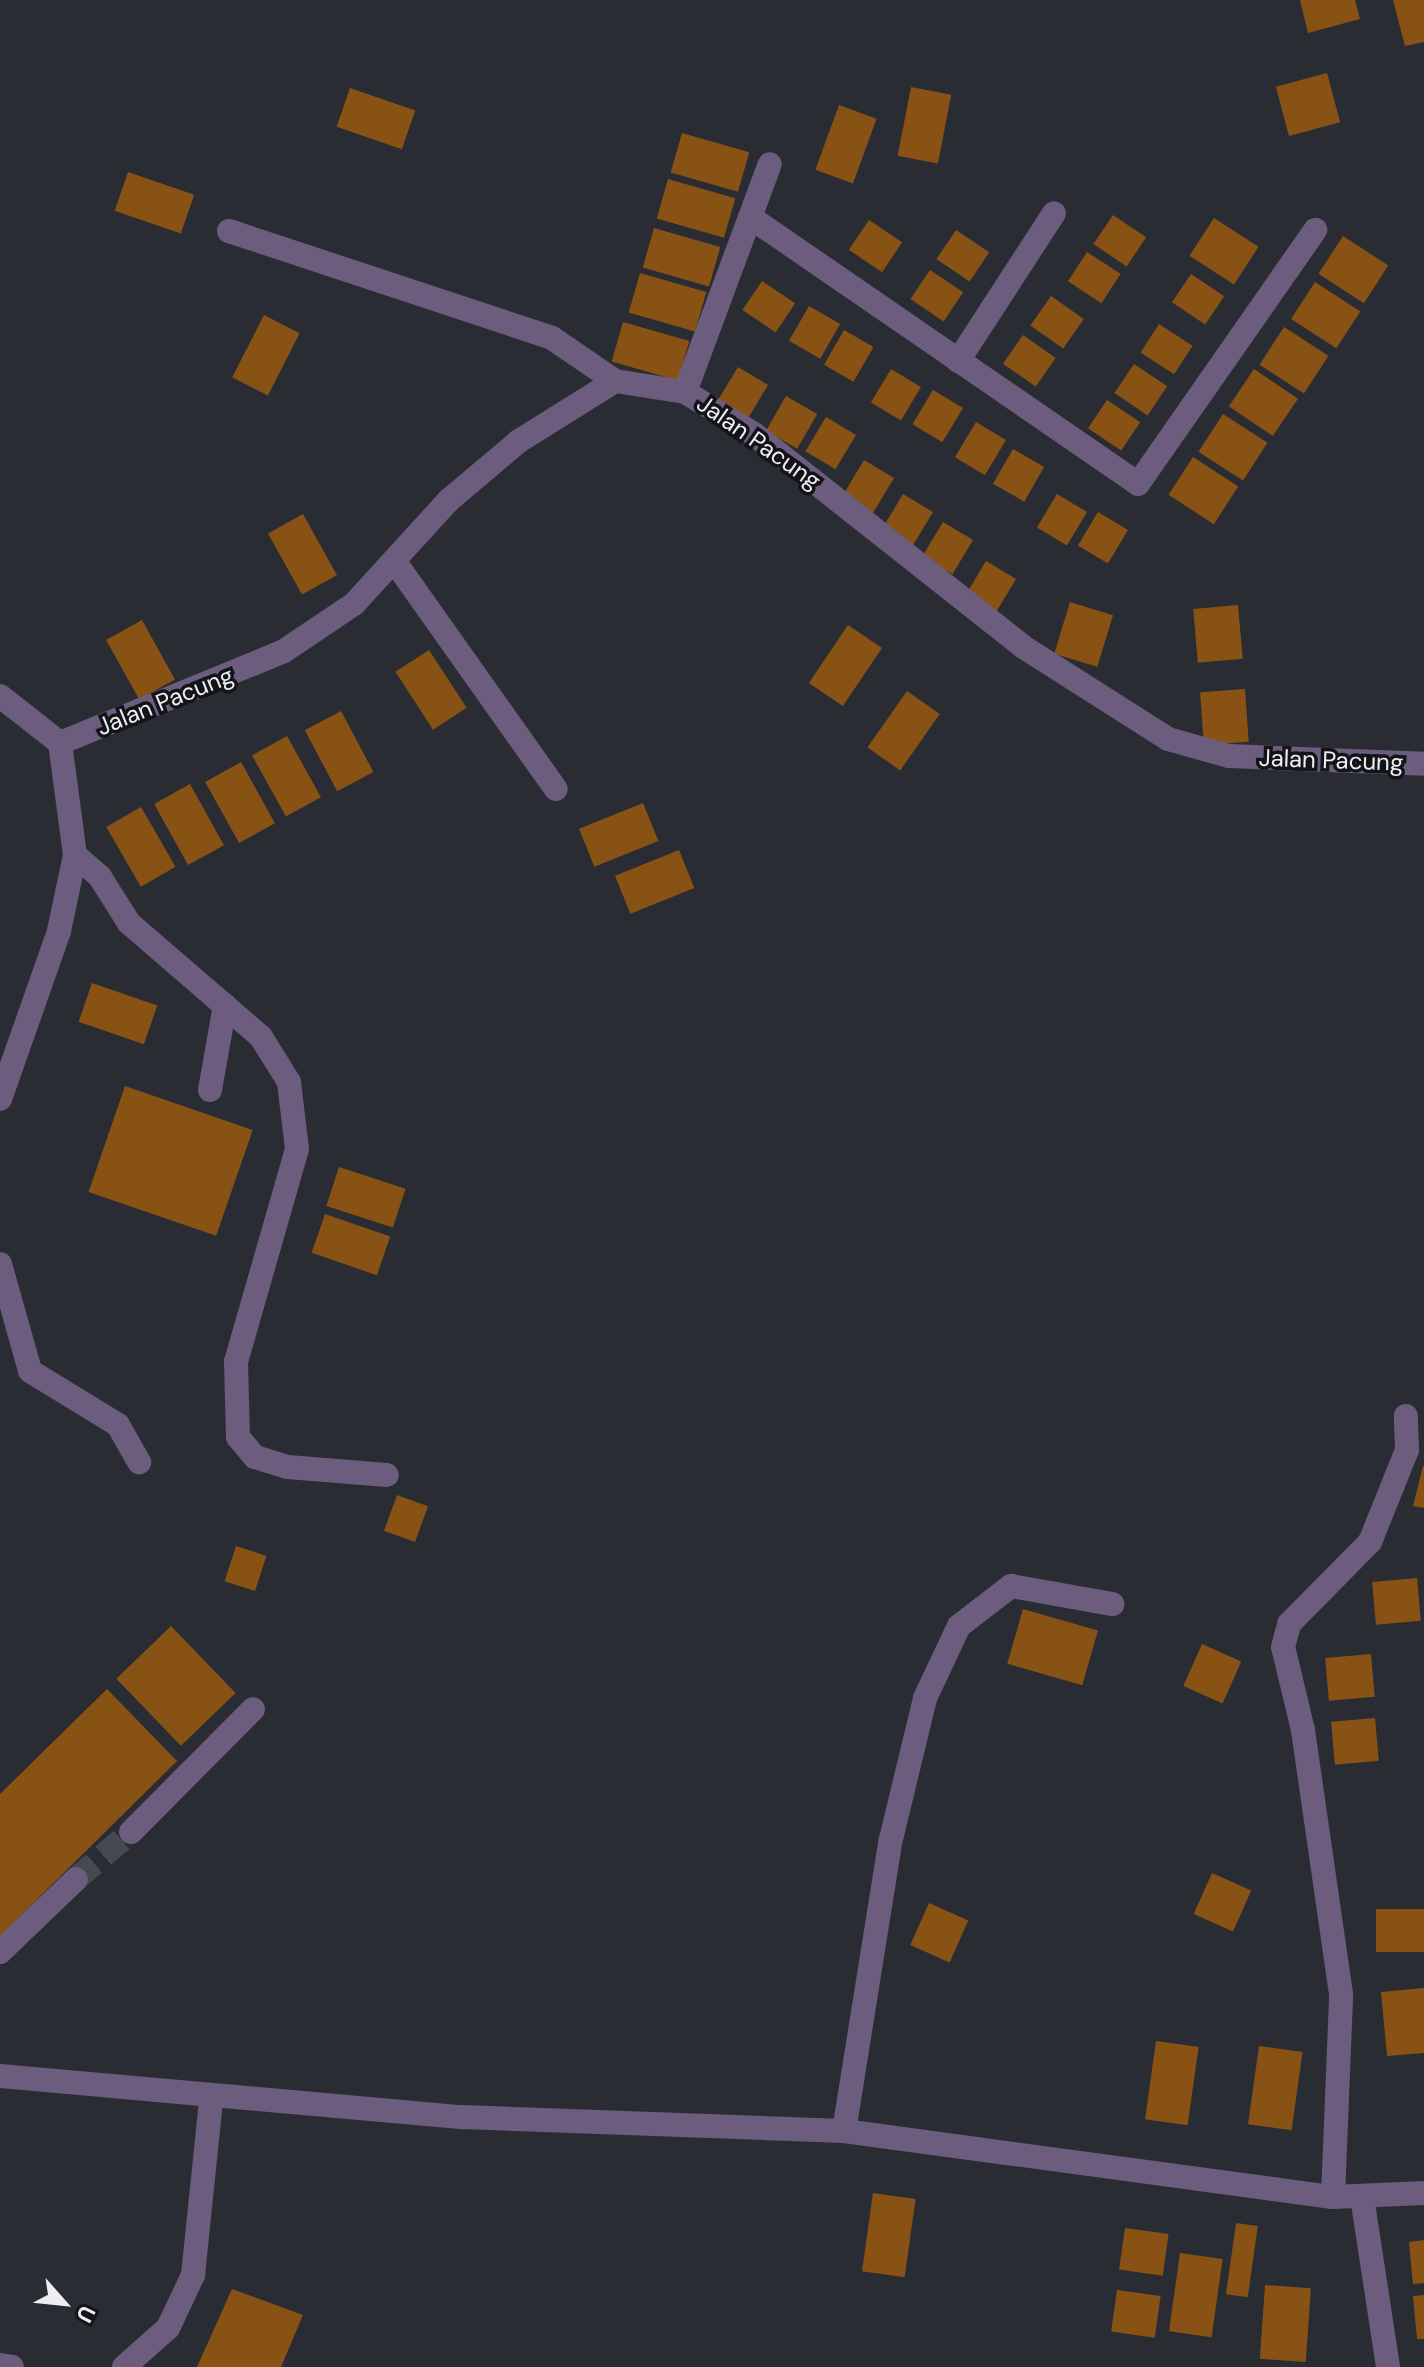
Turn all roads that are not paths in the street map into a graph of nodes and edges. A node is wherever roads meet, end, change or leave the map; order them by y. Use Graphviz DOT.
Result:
graph roads {
  1 [pos="770,164"];
  2 [pos="1054,213"];
  3 [pos="750,217"];
  4 [pos="1315,230"];
  5 [pos="229,231"];
  6 [pos="958,361"];
  7 [pos="615,381"];
  8 [pos="685,392"];
  9 [pos="395,562"];
  10 [pos="0,696"];
  11 [pos="60,743"];
  12 [pos="1424,764"];
  13 [pos="556,789"];
  14 [pos="75,855"];
  15 [pos="225,1005"];
  16 [pos="210,1090"];
  17 [pos="0,1099"];
  18 [pos="1,1275"];
  19 [pos="1406,1416"];
  20 [pos="139,1462"];
  21 [pos="387,1475"];
  22 [pos="1112,1604"];
  23 [pos="253,1709"];
  24 [pos="131,1832"];
  25 [pos="76,1879"];
  26 [pos="0,1952"];
  27 [pos="0,2076"];
  28 [pos="211,2100"];
  29 [pos="844,2131"];
  30 [pos="1424,2193"];
  31 [pos="1333,2197"];
  32 [pos="1362,2197"];
  33 [pos="0,2365"];
  34 [pos="12,2367"];
  35 [pos="124,2367"];
  36 [pos="1388,2367"];
  1 -- 3 [label="street"];
  2 -- 6 [label="street"];
  3 -- 6 [label="street"];
  3 -- 8 [label="street"];
  4 -- 6 [label="street"];
  5 -- 7 [label="street"];
  7 -- 8 [label="street, Jalan Pacung"];
  7 -- 9 [label="street, Jalan Pacung"];
  8 -- 12 [label="street, Jalan Pacung"];
  9 -- 11 [label="street, Jalan Pacung"];
  9 -- 13 [label="street"];
  10 -- 11 [label="street"];
  11 -- 14 [label="street"];
  14 -- 15 [label="street"];
  14 -- 17 [label="street"];
  15 -- 16 [label="street"];
  15 -- 21 [label="street"];
  18 -- 20 [label="street"];
  19 -- 31 [label="street"];
  22 -- 29 [label="street"];
  23 -- 24 [label="street"];
  25 -- 26 [label="street"];
  27 -- 28 [label="street"];
  28 -- 29 [label="street"];
  28 -- 35 [label="street"];
  29 -- 31 [label="street"];
  30 -- 32 [label="street"];
  31 -- 32 [label="street"];
  32 -- 36 [label="street"];
  33 -- 34 [label="street"];
}
